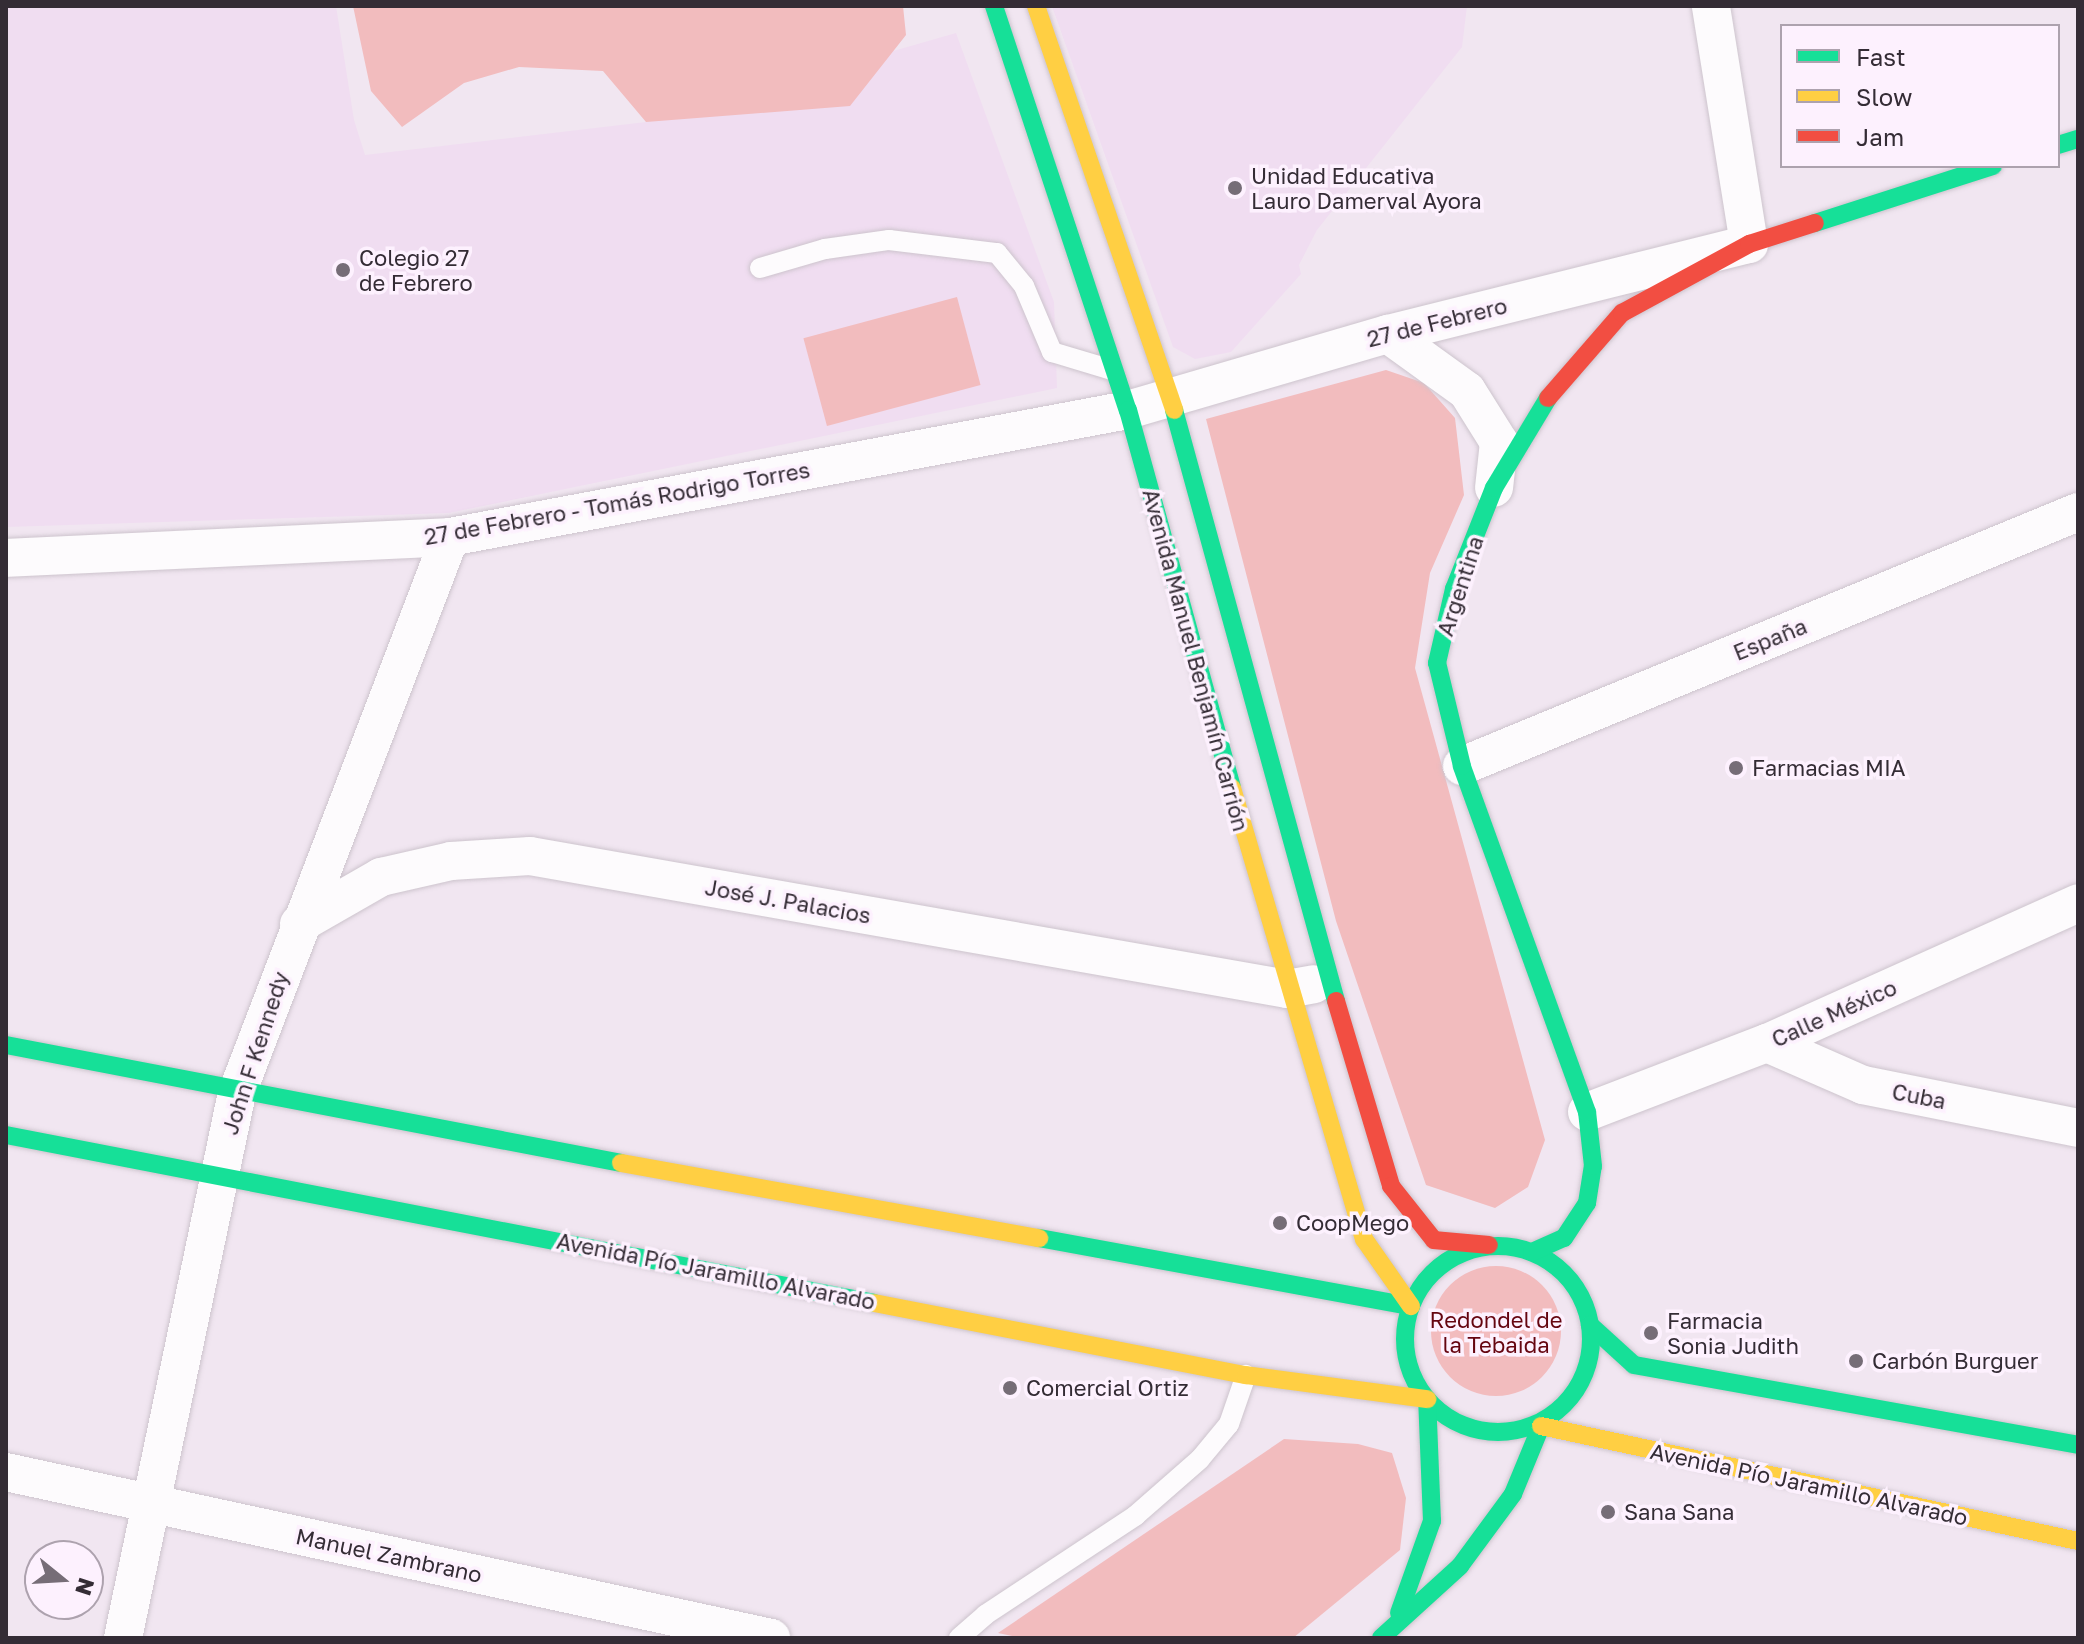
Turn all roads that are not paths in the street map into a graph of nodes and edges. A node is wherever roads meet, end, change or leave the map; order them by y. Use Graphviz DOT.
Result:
graph roads {
  1 [pos="994,6"];
  2 [pos="1036,6"];
  3 [pos="1711,6"];
  4 [pos="1987,168"];
  5 [pos="1749,244"];
  6 [pos="760,268"];
  7 [pos="1388,334"];
  8 [pos="1112,370"];
  9 [pos="1170,394"];
  10 [pos="1128,410"];
  11 [pos="1494,488"];
  12 [pos="2078,512"];
  13 [pos="450,537"];
  14 [pos="6,558"];
  15 [pos="1462,766"];
  16 [pos="2078,903"];
  17 [pos="299,924"];
  18 [pos="1330,982"];
  19 [pos="1287,989"];
  20 [pos="1767,1043"];
  21 [pos="6,1045"];
  22 [pos="237,1093"];
  23 [pos="1587,1112"];
  24 [pos="2078,1128"];
  25 [pos="6,1135"];
  26 [pos="217,1177"];
  27 [pos="1489,1245"];
  28 [pos="1532,1252"];
  29 [pos="1411,1306"];
  30 [pos="1590,1325"];
  31 [pos="1246,1375"];
  32 [pos="1427,1399"];
  33 [pos="1541,1426"];
  34 [pos="2078,1445"];
  35 [pos="6,1472"];
  36 [pos="151,1503"];
  37 [pos="2078,1541"];
  38 [pos="1387,1634"];
  39 [pos="758,1637"];
  40 [pos="123,1638"];
  41 [pos="959,1638"];
  1 -- 8 [label="main road, Avenida Manuel Benjamín Carrión"];
  2 -- 9 [label="main road, Avenida Manuel Benjamín Carrión"];
  3 -- 5 [label="street"];
  4 -- 5 [label="main road, Argentina"];
  5 -- 7 [label="street, 27 de Febrero"];
  5 -- 11 [label="main road, Argentina"];
  6 -- 8 [label="lane"];
  7 -- 9 [label="street, 27 de Febrero"];
  7 -- 11 [label="street"];
  8 -- 10 [label="main road, Avenida Manuel Benjamín Carrión"];
  9 -- 10 [label="street, 27 de Febrero"];
  9 -- 18 [label="main road, Avenida Manuel Benjamín Carrión"];
  10 -- 13 [label="street, 27 de Febrero - Tomás Rodrigo Torres"];
  10 -- 19 [label="main road, Avenida Manuel Benjamín Carrión"];
  11 -- 15 [label="main road, Argentina"];
  12 -- 15 [label="street, España"];
  13 -- 14 [label="street, 27 de Febrero - Tomás Rodrigo Torres"];
  13 -- 17 [label="street, John F Kennedy"];
  15 -- 23 [label="main road, Argentina"];
  16 -- 20 [label="street, Calle México"];
  17 -- 19 [label="street, José J. Palacios"];
  17 -- 22 [label="street, John F Kennedy"];
  18 -- 19 [label="street, José J. Palacios"];
  18 -- 27 [label="main road, Avenida Manuel Benjamín Carrión"];
  19 -- 29 [label="main road, Avenida Manuel Benjamín Carrión"];
  20 -- 23 [label="street, Calle México"];
  20 -- 24 [label="street, Cuba"];
  21 -- 22 [label="main road"];
  22 -- 26 [label="street, John F Kennedy"];
  22 -- 29 [label="main road"];
  23 -- 28 [label="main road, Argentina"];
  25 -- 26 [label="main road, Avenida Pío Jaramillo Alvarado"];
  26 -- 31 [label="main road, Avenida Pío Jaramillo Alvarado"];
  26 -- 36 [label="street, John F Kennedy"];
  27 -- 28 [label="main road"];
  27 -- 29 [label="main road"];
  28 -- 30 [label="main road"];
  29 -- 32 [label="main road"];
  30 -- 33 [label="main road"];
  30 -- 34 [label="main road"];
  31 -- 32 [label="main road, Avenida Pío Jaramillo Alvarado"];
  31 -- 41 [label="lane"];
  32 -- 33 [label="main road"];
  32 -- 38 [label="main road"];
  33 -- 37 [label="main road, Avenida Pío Jaramillo Alvarado"];
  33 -- 38 [label="main road"];
  35 -- 36 [label="street, Manuel Zambrano"];
  36 -- 39 [label="street, Manuel Zambrano"];
  36 -- 40 [label="street, John F Kennedy"];
}
